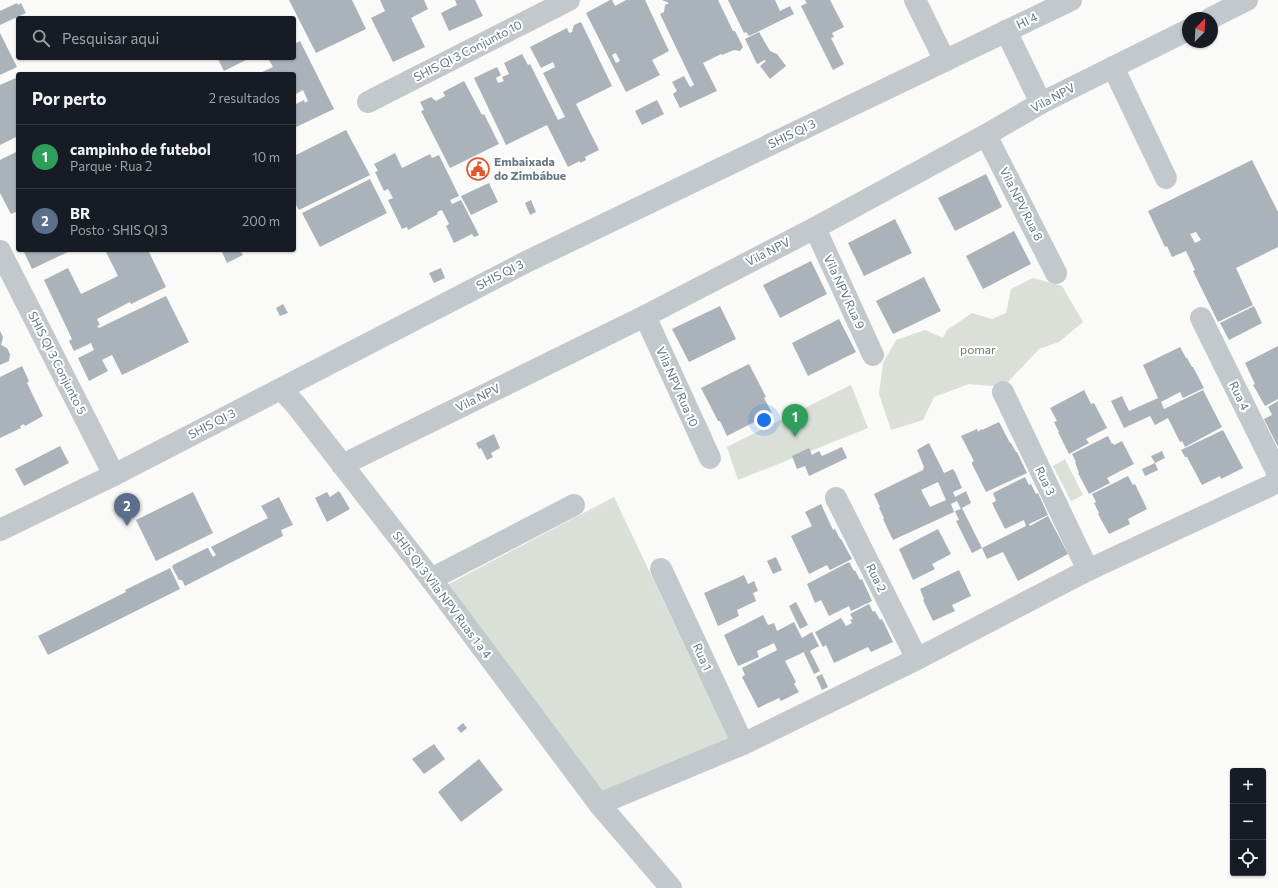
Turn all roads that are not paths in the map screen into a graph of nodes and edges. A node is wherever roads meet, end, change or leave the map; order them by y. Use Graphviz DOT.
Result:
graph roads {
  1 [pos="569,0"];
  2 [pos="915,0"];
  3 [pos="1071,0"];
  4 [pos="1247,0"];
  5 [pos="1218,14"];
  6 [pos="1006,31"];
  7 [pos="1182,33"];
  8 [pos="945,61"];
  9 [pos="1113,67"];
  10 [pos="368,102"];
  11 [pos="1041,103"];
  12 [pos="986,135"];
  13 [pos="1166,178"];
  14 [pos="815,228"];
  15 [pos="0,251"];
  16 [pos="1056,273"];
  17 [pos="645,316"];
  18 [pos="1201,318"];
  19 [pos="873,355"];
  20 [pos="281,389"];
  21 [pos="1003,392"];
  22 [pos="710,458"];
  23 [pos="342,465"];
  24 [pos="114,474"];
  25 [pos="1278,474"];
  26 [pos="1278,482"];
  27 [pos="836,498"];
  28 [pos="574,505"];
  29 [pos="0,530"];
  30 [pos="660,569"];
  31 [pos="1088,570"];
  32 [pos="431,579"];
  33 [pos="916,659"];
  34 [pos="743,744"];
  35 [pos="599,804"];
  36 [pos="671,888"];
  1 -- 10 [label="street, SHIS QI 3 Conjunto 10"];
  2 -- 8 [label="street"];
  3 -- 6 [label="street, HI 4"];
  4 -- 5 [label="street"];
  6 -- 8 [label="street, SHIS QI 3"];
  6 -- 11 [label="street"];
  7 -- 9 [label="street, Vila NPV"];
  8 -- 20 [label="street, SHIS QI 3"];
  9 -- 11 [label="street, Vila NPV"];
  9 -- 13 [label="street"];
  11 -- 12 [label="street, Vila NPV"];
  12 -- 14 [label="street, Vila NPV"];
  12 -- 16 [label="street, Vila NPV Rua 8"];
  14 -- 17 [label="street, Vila NPV"];
  14 -- 19 [label="street, Vila NPV Rua 9"];
  15 -- 24 [label="street, SHIS QI 3 Conjunto 5"];
  17 -- 22 [label="street, Vila NPV Rua 10"];
  17 -- 23 [label="street, Vila NPV"];
  18 -- 25 [label="street, Rua 4"];
  20 -- 23 [label="street, SHIS QI 3 Vila NPV Ruas 1 a 4"];
  20 -- 24 [label="street, SHIS QI 3"];
  21 -- 31 [label="street, Rua 3"];
  23 -- 32 [label="street, SHIS QI 3 Vila NPV Ruas 1 a 4"];
  24 -- 29 [label="street, SHIS QI 3"];
  26 -- 31 [label="street"];
  27 -- 33 [label="street, Rua 2"];
  28 -- 32 [label="street"];
  30 -- 34 [label="street, Rua 1"];
  31 -- 33 [label="street"];
  32 -- 35 [label="street, SHIS QI 3 Vila NPV Ruas 1 a 4"];
  33 -- 34 [label="street"];
  34 -- 35 [label="street"];
  35 -- 36 [label="street, SHIS QI 3 Vila NPV Ruas 1 a 4"];
}
